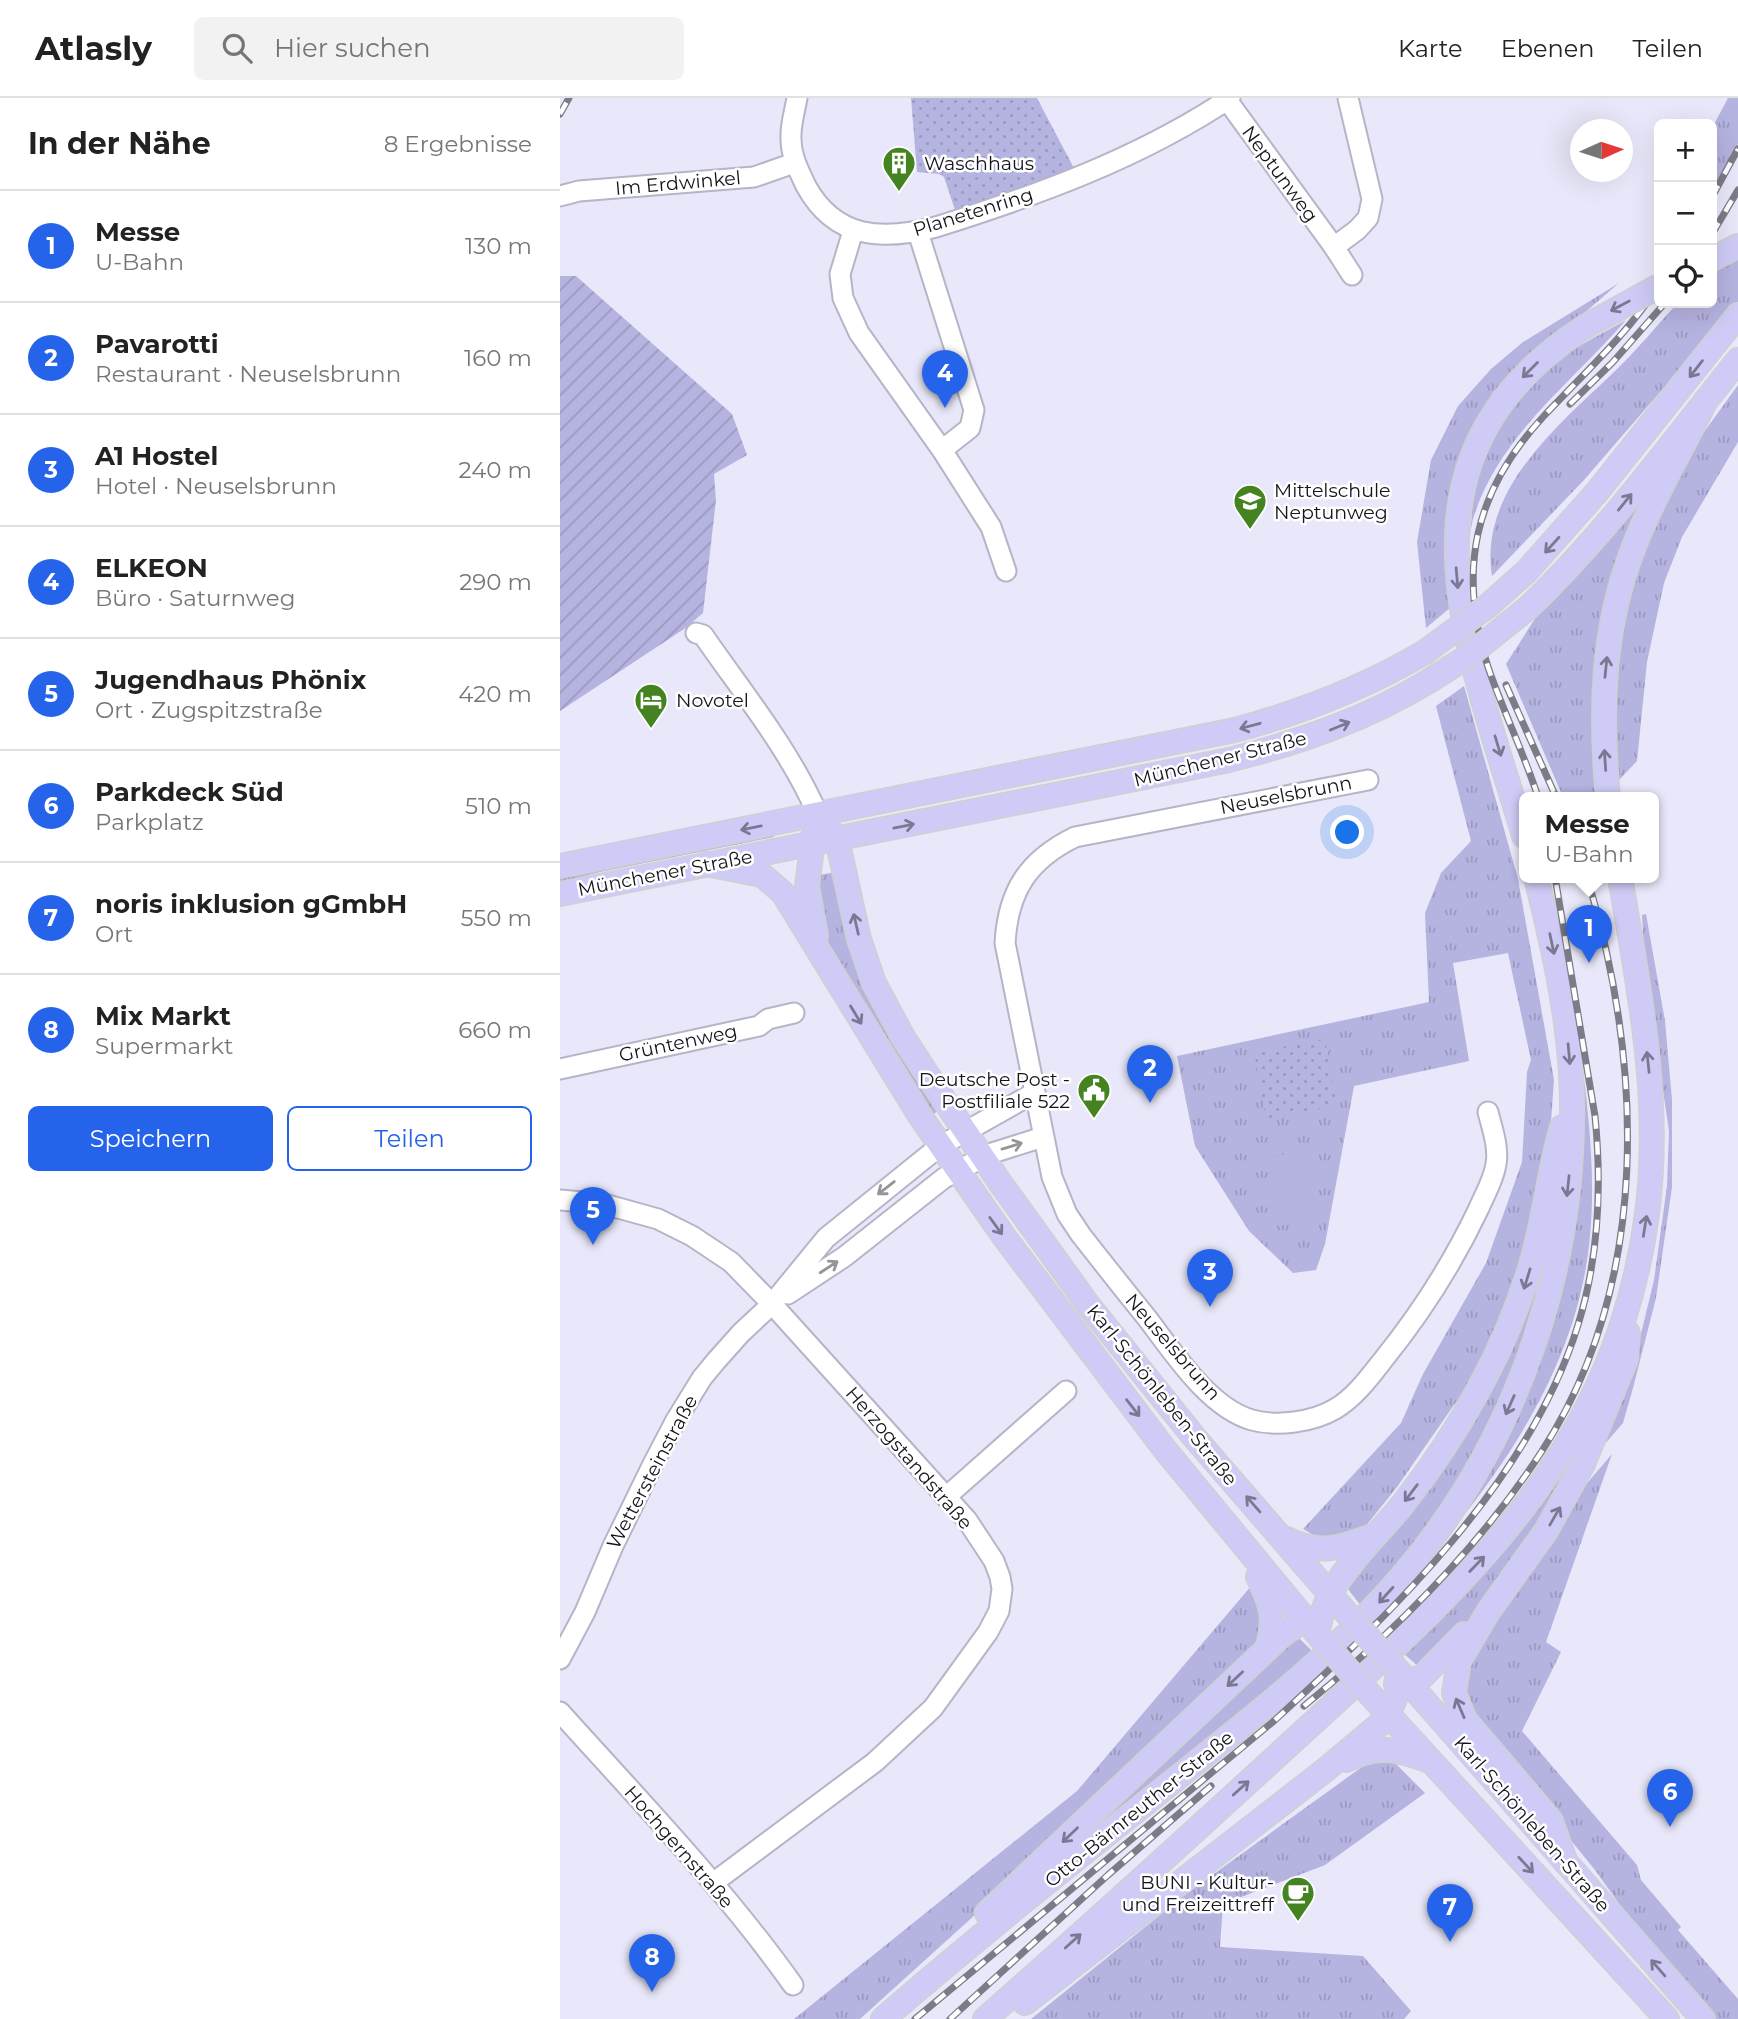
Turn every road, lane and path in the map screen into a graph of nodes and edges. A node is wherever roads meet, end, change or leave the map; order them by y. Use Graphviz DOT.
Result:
graph roads {
  1 [pos="797,98"];
  2 [pos="1348,98"];
  3 [pos="1228,99"];
  4 [pos="794,163"];
  5 [pos="560,196"];
  6 [pos="853,231"];
  7 [pos="918,232"];
  8 [pos="1738,246"];
  9 [pos="1334,247"];
  10 [pos="1717,256"];
  11 [pos="1352,275"];
  12 [pos="1654,289"];
  13 [pos="1738,315"];
  14 [pos="1738,359"];
  15 [pos="1706,400"];
  16 [pos="942,450"];
  17 [pos="1006,571"];
  18 [pos="696,633"];
  19 [pos="1368,780"];
  20 [pos="1608,792"];
  21 [pos="818,815"];
  22 [pos="1519,819"];
  23 [pos="837,839"];
  24 [pos="812,844"];
  25 [pos="705,864"];
  26 [pos="560,866"];
  27 [pos="1537,883"];
  28 [pos="1621,883"];
  29 [pos="560,894"];
  30 [pos="821,956"];
  31 [pos="794,1013"];
  32 [pos="560,1069"];
  33 [pos="1034,1093"];
  34 [pos="1571,1093"];
  35 [pos="1488,1112"];
  36 [pos="965,1131"];
  37 [pos="1043,1137"];
  38 [pos="940,1146"];
  39 [pos="982,1158"];
  40 [pos="957,1170"];
  41 [pos="560,1200"];
  42 [pos="1632,1293"];
  43 [pos="772,1304"];
  44 [pos="1066,1391"];
  45 [pos="946,1497"];
  46 [pos="1378,1534"];
  47 [pos="1281,1537"];
  48 [pos="1243,1546"];
  49 [pos="1329,1593"];
  50 [pos="1488,1612"];
  51 [pos="1326,1625"];
  52 [pos="1267,1649"];
  53 [pos="560,1659"];
  54 [pos="1399,1676"];
  55 [pos="1365,1681"];
  56 [pos="560,1712"];
  57 [pos="1388,1714"];
  58 [pos="1431,1761"];
  59 [pos="1324,1771"];
  60 [pos="1566,1863"];
  61 [pos="713,1883"];
  62 [pos="925,1983"];
  63 [pos="793,1985"];
  64 [pos="883,2019"];
  65 [pos="985,2019"];
  66 [pos="995,2019"];
  67 [pos="1667,2019"];
  68 [pos="1703,2019"];
  1 -- 4 [label="street"];
  2 -- 9 [label="street"];
  3 -- 7 [label="street, Planetenring"];
  3 -- 9 [label="street, Neptunweg"];
  4 -- 5 [label="street, Im Erdwinkel"];
  4 -- 6 [label="street"];
  6 -- 7 [label="street, Planetenring"];
  6 -- 16 [label="street"];
  7 -- 16 [label="street"];
  8 -- 10 [label="main road"];
  9 -- 11 [label="street, Neptunweg"];
  12 -- 22 [label="main road, one-way, bridge"];
  13 -- 21 [label="main road, Münchener Straße, one-way, bridge"];
  14 -- 15 [label="main road, Münchener Straße"];
  20 -- 15 [label="main road, one-way"];
  23 -- 15 [label="main road, Münchener Straße, one-way, bridge"];
  16 -- 17 [label="street"];
  18 -- 21 [label="street"];
  19 -- 33 [label="street, Neuselsbrunn"];
  21 -- 23 [label="main road, Karl-Schönleben-Straße"];
  21 -- 24 [label="main road, Karl-Schönleben-Straße"];
  21 -- 26 [label="main road, Münchener Straße, one-way"];
  23 -- 24 [label="main road, Münchener Straße"];
  36 -- 23 [label="main road, Karl-Schönleben-Straße, one-way"];
  24 -- 25 [label="main road, Münchener Straße"];
  24 -- 30 [label="main road, Karl-Schönleben-Straße"];
  25 -- 29 [label="main road, Münchener Straße"];
  25 -- 30 [label="main road, Karl-Schönleben-Straße"];
  27 -- 34 [label="main road, Otto-Bärnreuther-Straße, one-way"];
  42 -- 28 [label="main road, one-way"];
  30 -- 38 [label="main road, Karl-Schönleben-Straße, one-way"];
  31 -- 32 [label="street, Grüntenweg"];
  33 -- 36 [label="street"];
  33 -- 37 [label="street, Neuselsbrunn"];
  34 -- 46 [label="main road, Otto-Bärnreuther-Straße, one-way"];
  34 -- 62 [label="main road, Otto-Bärnreuther-Straße, one-way"];
  35 -- 37 [label="street, Neuselsbrunn"];
  36 -- 38 [label="street, Wettersteinstraße"];
  36 -- 39 [label="main road, Karl-Schönleben-Straße"];
  39 -- 37 [label="street, one-way"];
  38 -- 40 [label="main road, Karl-Schönleben-Straße"];
  38 -- 43 [label="street, Wettersteinstraße, one-way"];
  39 -- 40 [label="street, Wettersteinstraße"];
  47 -- 39 [label="main road, Karl-Schönleben-Straße, one-way"];
  43 -- 40 [label="street, Wettersteinstraße, one-way"];
  40 -- 48 [label="main road, Karl-Schönleben-Straße, one-way"];
  41 -- 43 [label="street, Herzogstandstraße"];
  50 -- 42 [label="main road, one-way"];
  65 -- 42 [label="main road, one-way"];
  43 -- 45 [label="street, Herzogstandstraße"];
  43 -- 53 [label="street, Wettersteinstraße"];
  44 -- 45 [label="street"];
  45 -- 61 [label="street, Herzogstandstraße"];
  46 -- 47 [label="main road"];
  46 -- 49 [label="main road, Otto-Bärnreuther-Straße"];
  47 -- 49 [label="main road, Karl-Schönleben-Straße"];
  48 -- 51 [label="main road, Karl-Schönleben-Straße"];
  48 -- 52 [label="main road"];
  49 -- 51 [label="main road, Karl-Schönleben-Straße"];
  50 -- 54 [label="main road"];
  60 -- 50 [label="main road, one-way"];
  51 -- 52 [label="main road, Otto-Bärnreuther-Straße"];
  51 -- 54 [label="main road, Karl-Schönleben-Straße, bridge"];
  51 -- 55 [label="main road, Karl-Schönleben-Straße, bridge"];
  52 -- 62 [label="main road, Otto-Bärnreuther-Straße, one-way"];
  54 -- 55 [label="main road"];
  54 -- 57 [label="main road"];
  54 -- 60 [label="main road, Karl-Schönleben-Straße"];
  55 -- 57 [label="main road, Karl-Schönleben-Straße"];
  56 -- 61 [label="street, Hochgernstraße"];
  57 -- 58 [label="main road, Karl-Schönleben-Straße"];
  57 -- 59 [label="main road"];
  58 -- 59 [label="main road"];
  58 -- 67 [label="main road, Karl-Schönleben-Straße, one-way"];
  59 -- 66 [label="main road"];
  68 -- 60 [label="main road, Karl-Schönleben-Straße, one-way"];
  61 -- 63 [label="street, Hochgernstraße"];
  62 -- 64 [label="main road, Otto-Bärnreuther-Straße"];
}
